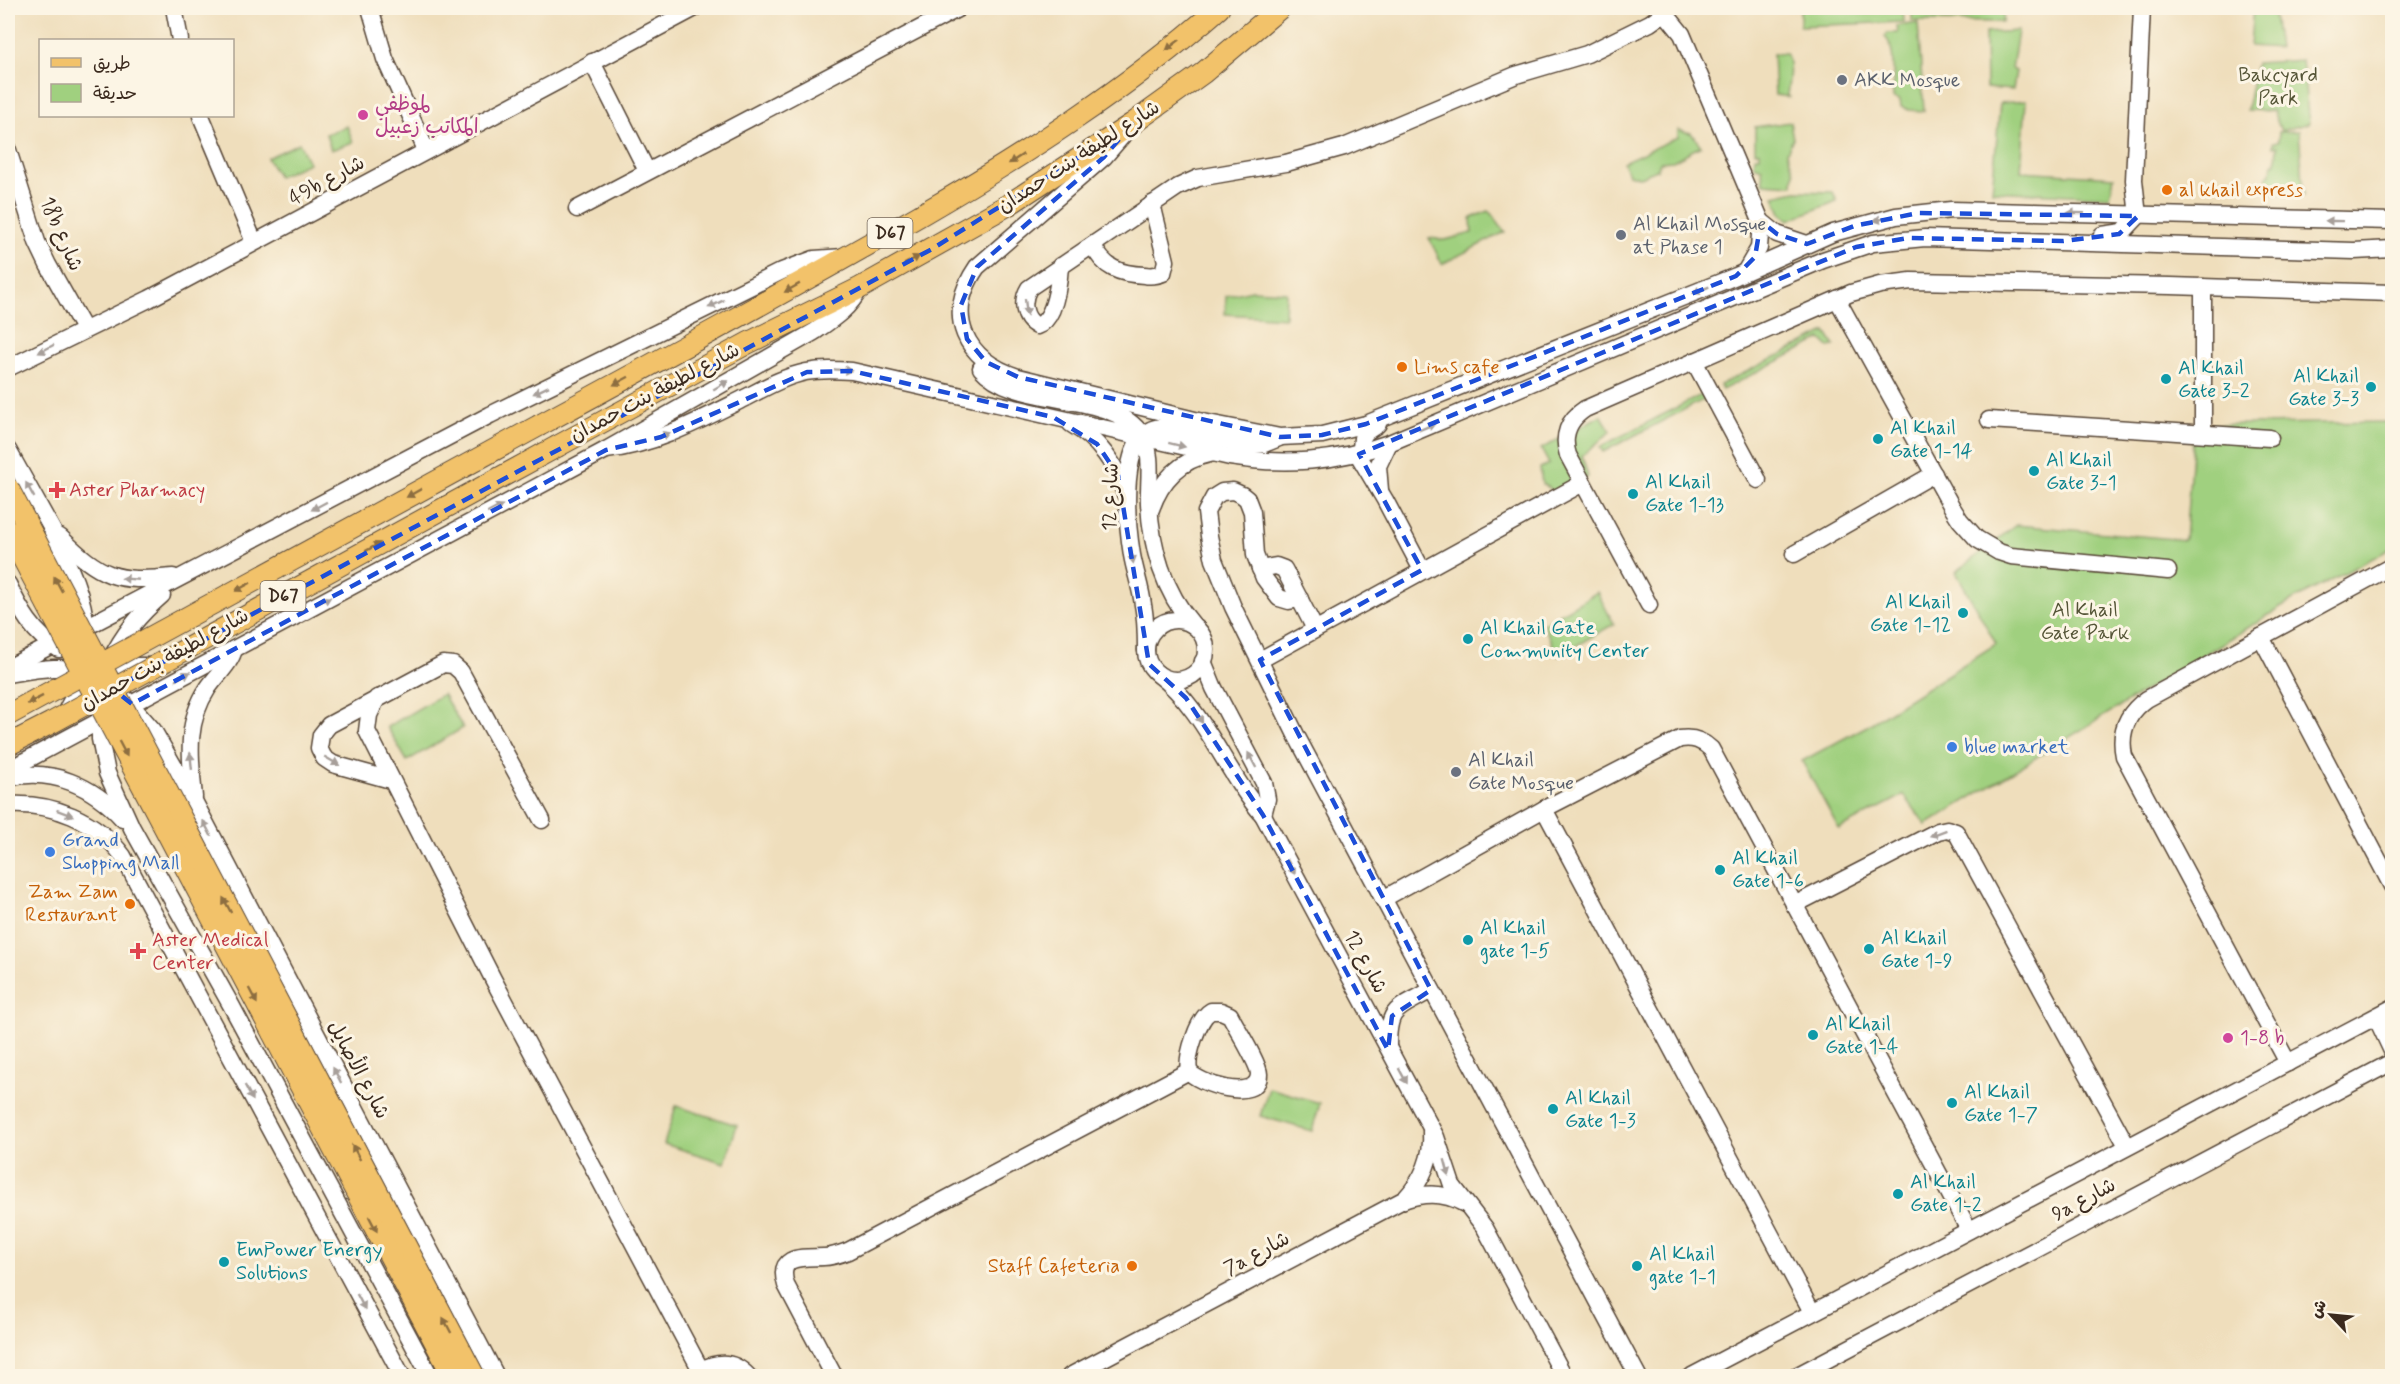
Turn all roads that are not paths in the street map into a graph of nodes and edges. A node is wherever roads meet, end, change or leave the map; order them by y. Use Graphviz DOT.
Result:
graph roads {
  1 [pos="174,8"];
  2 [pos="370,8"];
  3 [pos="959,8"];
  4 [pos="1219,8"];
  5 [pos="1280,8"];
  6 [pos="2142,8"];
  7 [pos="685,10"];
  8 [pos="1668,10"];
  9 [pos="180,39"];
  10 [pos="592,62"];
  11 [pos="201,117"];
  12 [pos="1132,124"];
  13 [pos="8,150"];
  14 [pos="426,150"];
  15 [pos="647,171"];
  16 [pos="2134,180"];
  17 [pos="1152,204"];
  18 [pos="577,208"];
  19 [pos="2114,214"];
  20 [pos="2138,216"];
  21 [pos="1761,221"];
  22 [pos="2392,221"];
  23 [pos="2063,241"];
  24 [pos="254,243"];
  25 [pos="1807,244"];
  26 [pos="1093,245"];
  27 [pos="2392,249"];
  28 [pos="848,257"];
  29 [pos="1060,266"];
  30 [pos="1745,272"];
  31 [pos="2203,287"];
  32 [pos="860,288"];
  33 [pos="2392,293"];
  34 [pos="1837,299"];
  35 [pos="84,329"];
  36 [pos="972,348"];
  37 [pos="1694,361"];
  38 [pos="8,368"];
  39 [pos="1405,409"];
  40 [pos="1053,417"];
  41 [pos="1989,420"];
  42 [pos="2203,433"];
  43 [pos="1143,436"];
  44 [pos="1280,437"];
  45 [pos="2270,438"];
  46 [pos="1389,443"];
  47 [pos="8,450"];
  48 [pos="606,450"];
  49 [pos="1212,453"];
  50 [pos="1360,454"];
  51 [pos="1934,474"];
  52 [pos="1758,480"];
  53 [pos="1583,483"];
  54 [pos="8,488"];
  55 [pos="1381,491"];
  56 [pos="1128,511"];
  57 [pos="1149,512"];
  58 [pos="8,530"];
  59 [pos="53,531"];
  60 [pos="1794,554"];
  61 [pos="2392,567"];
  62 [pos="1422,570"];
  63 [pos="2168,572"];
  64 [pos="183,576"];
  65 [pos="8,584"];
  66 [pos="1649,605"];
  67 [pos="1193,625"];
  68 [pos="86,628"];
  69 [pos="1315,629"];
  70 [pos="2261,637"];
  71 [pos="51,645"];
  72 [pos="234,648"];
  73 [pos="1146,651"];
  74 [pos="1260,660"];
  75 [pos="1203,661"];
  76 [pos="83,666"];
  77 [pos="8,668"];
  78 [pos="8,674"];
  79 [pos="1158,674"];
  80 [pos="106,675"];
  81 [pos="377,698"];
  82 [pos="132,704"];
  83 [pos="8,715"];
  84 [pos="99,721"];
  85 [pos="335,722"];
  86 [pos="367,731"];
  87 [pos="8,745"];
  88 [pos="8,761"];
  89 [pos="8,770"];
  90 [pos="8,778"];
  91 [pos="391,780"];
  92 [pos="195,803"];
  93 [pos="8,805"];
  94 [pos="1544,809"];
  95 [pos="1263,815"];
  96 [pos="542,820"];
  97 [pos="132,828"];
  98 [pos="2392,886"];
  99 [pos="1383,899"];
  100 [pos="1794,904"];
  101 [pos="1431,990"];
  102 [pos="231,1005"];
  103 [pos="2392,1008"];
  104 [pos="2376,1017"];
  105 [pos="1388,1050"];
  106 [pos="2392,1051"];
  107 [pos="2392,1062"];
  108 [pos="2288,1063"];
  109 [pos="237,1071"];
  110 [pos="1189,1071"];
  111 [pos="1431,1127"];
  112 [pos="2127,1146"];
  113 [pos="1403,1200"];
  114 [pos="1468,1206"];
  115 [pos="1969,1230"];
  116 [pos="1812,1312"];
  117 [pos="701,1374"];
  118 [pos="402,1377"];
  119 [pos="430,1377"];
  120 [pos="453,1377"];
  121 [pos="474,1377"];
  122 [pos="496,1377"];
  123 [pos="748,1377"];
  124 [pos="834,1377"];
  125 [pos="1070,1377"];
  126 [pos="1564,1377"];
  127 [pos="1638,1377"];
  128 [pos="1692,1377"];
  129 [pos="1796,1377"];
  1 -- 9 [label="street"];
  2 -- 14 [label="street"];
  3 -- 15 [label="street"];
  4 -- 28 [label="main road, شارع لطيفة بنت حمدان / D67, one-way"];
  5 -- 12 [label="main road, شارع لطيفة بنت حمدان / D67"];
  6 -- 16 [label="street"];
  7 -- 10 [label="street, 49b شارع"];
  8 -- 17 [label="street"];
  8 -- 21 [label="street"];
  10 -- 14 [label="street, 49b شارع"];
  10 -- 15 [label="street"];
  11 -- 24 [label="street"];
  32 -- 12 [label="main road, شارع لطيفة بنت حمدان / D67, one-way"];
  12 -- 36 [label="street"];
  13 -- 35 [label="street, 18b شارع"];
  14 -- 24 [label="street, 49b شارع"];
  15 -- 18 [label="street"];
  16 -- 19 [label="street"];
  16 -- 20 [label="street"];
  17 -- 26 [label="street"];
  17 -- 26 [label="street"];
  19 -- 20 [label="street"];
  19 -- 25 [label="street, one-way"];
  22 -- 20 [label="street, one-way"];
  20 -- 23 [label="street"];
  21 -- 25 [label="street"];
  21 -- 30 [label="street"];
  23 -- 27 [label="street"];
  46 -- 23 [label="street, one-way"];
  24 -- 35 [label="street, 49b شارع"];
  25 -- 30 [label="street"];
  26 -- 29 [label="street"];
  28 -- 64 [label="street, one-way"];
  28 -- 83 [label="main road, شارع لطيفة بنت حمدان / D67, one-way, bridge"];
  30 -- 39 [label="street, one-way"];
  31 -- 33 [label="street"];
  31 -- 34 [label="street"];
  31 -- 42 [label="street"];
  48 -- 32 [label="street, one-way"];
  87 -- 32 [label="main road, شارع لطيفة بنت حمدان / D67, one-way, bridge"];
  34 -- 37 [label="street"];
  34 -- 51 [label="street"];
  35 -- 38 [label="street, 49b شارع, one-way"];
  36 -- 43 [label="street"];
  36 -- 44 [label="street"];
  37 -- 52 [label="street"];
  37 -- 53 [label="street"];
  39 -- 44 [label="street"];
  39 -- 50 [label="street"];
  40 -- 43 [label="street"];
  48 -- 40 [label="street, one-way"];
  40 -- 56 [label="street"];
  41 -- 42 [label="street"];
  42 -- 45 [label="street"];
  43 -- 44 [label="street"];
  43 -- 49 [label="street, one-way"];
  43 -- 56 [label="street, شارع 12"];
  43 -- 57 [label="street, شارع 12"];
  46 -- 50 [label="street"];
  46 -- 55 [label="street"];
  59 -- 47 [label="street, one-way"];
  72 -- 48 [label="street, one-way"];
  49 -- 50 [label="street"];
  49 -- 57 [label="street"];
  50 -- 55 [label="street"];
  51 -- 60 [label="street"];
  51 -- 63 [label="street"];
  53 -- 62 [label="street"];
  53 -- 66 [label="street"];
  121 -- 54 [label="main road, one-way, bridge"];
  55 -- 62 [label="street"];
  56 -- 73 [label="street, شارع 12, one-way"];
  57 -- 67 [label="street, شارع 12"];
  58 -- 120 [label="main road, one-way, bridge"];
  64 -- 59 [label="street, one-way"];
  59 -- 68 [label="street"];
  61 -- 70 [label="street"];
  62 -- 69 [label="street"];
  64 -- 68 [label="street"];
  64 -- 80 [label="street"];
  65 -- 71 [label="street, شارع الأصايل"];
  67 -- 73 [label="street"];
  67 -- 75 [label="street"];
  68 -- 71 [label="street"];
  68 -- 76 [label="street"];
  69 -- 74 [label="street"];
  69 -- 74 [label="street"];
  70 -- 98 [label="street"];
  70 -- 108 [label="street"];
  71 -- 76 [label="street, شارع الأصايل"];
  71 -- 77 [label="street"];
  72 -- 80 [label="street"];
  82 -- 72 [label="street, one-way"];
  92 -- 72 [label="street, one-way"];
  73 -- 79 [label="street"];
  74 -- 99 [label="street"];
  75 -- 79 [label="street"];
  95 -- 75 [label="street, one-way"];
  76 -- 78 [label="street"];
  76 -- 80 [label="street, شارع الأصايل"];
  76 -- 88 [label="street"];
  79 -- 95 [label="street, شارع 12, one-way"];
  80 -- 82 [label="street, شارع الأصايل"];
  80 -- 84 [label="street"];
  81 -- 85 [label="street"];
  81 -- 86 [label="street"];
  81 -- 96 [label="street"];
  82 -- 84 [label="street"];
  82 -- 92 [label="street, شارع الأصايل"];
  84 -- 89 [label="street"];
  84 -- 97 [label="street"];
  85 -- 86 [label="street"];
  85 -- 91 [label="street, one-way"];
  86 -- 91 [label="street"];
  90 -- 97 [label="street"];
  91 -- 117 [label="street"];
  122 -- 92 [label="street, شارع الأصايل, one-way"];
  93 -- 109 [label="street, one-way"];
  94 -- 99 [label="street"];
  94 -- 100 [label="street"];
  94 -- 116 [label="street"];
  95 -- 105 [label="street, شارع 12, one-way"];
  97 -- 102 [label="street"];
  99 -- 101 [label="street"];
  112 -- 100 [label="street, one-way"];
  100 -- 115 [label="street"];
  101 -- 105 [label="street"];
  101 -- 127 [label="street"];
  102 -- 109 [label="street"];
  102 -- 119 [label="street"];
  103 -- 104 [label="street"];
  104 -- 106 [label="street"];
  104 -- 108 [label="street"];
  105 -- 111 [label="street, شارع 12, one-way"];
  107 -- 129 [label="street, 9a شارع"];
  108 -- 112 [label="street"];
  109 -- 118 [label="street, one-way"];
  110 -- 110 [label="street"];
  110 -- 124 [label="street"];
  111 -- 113 [label="street"];
  111 -- 114 [label="street, شارع 12, one-way"];
  112 -- 115 [label="street"];
  113 -- 114 [label="street, 7a شارع"];
  113 -- 125 [label="street, 7a شارع"];
  114 -- 126 [label="street, شارع 12"];
  115 -- 116 [label="street"];
  116 -- 128 [label="street"];
  117 -- 123 [label="street"];
}
